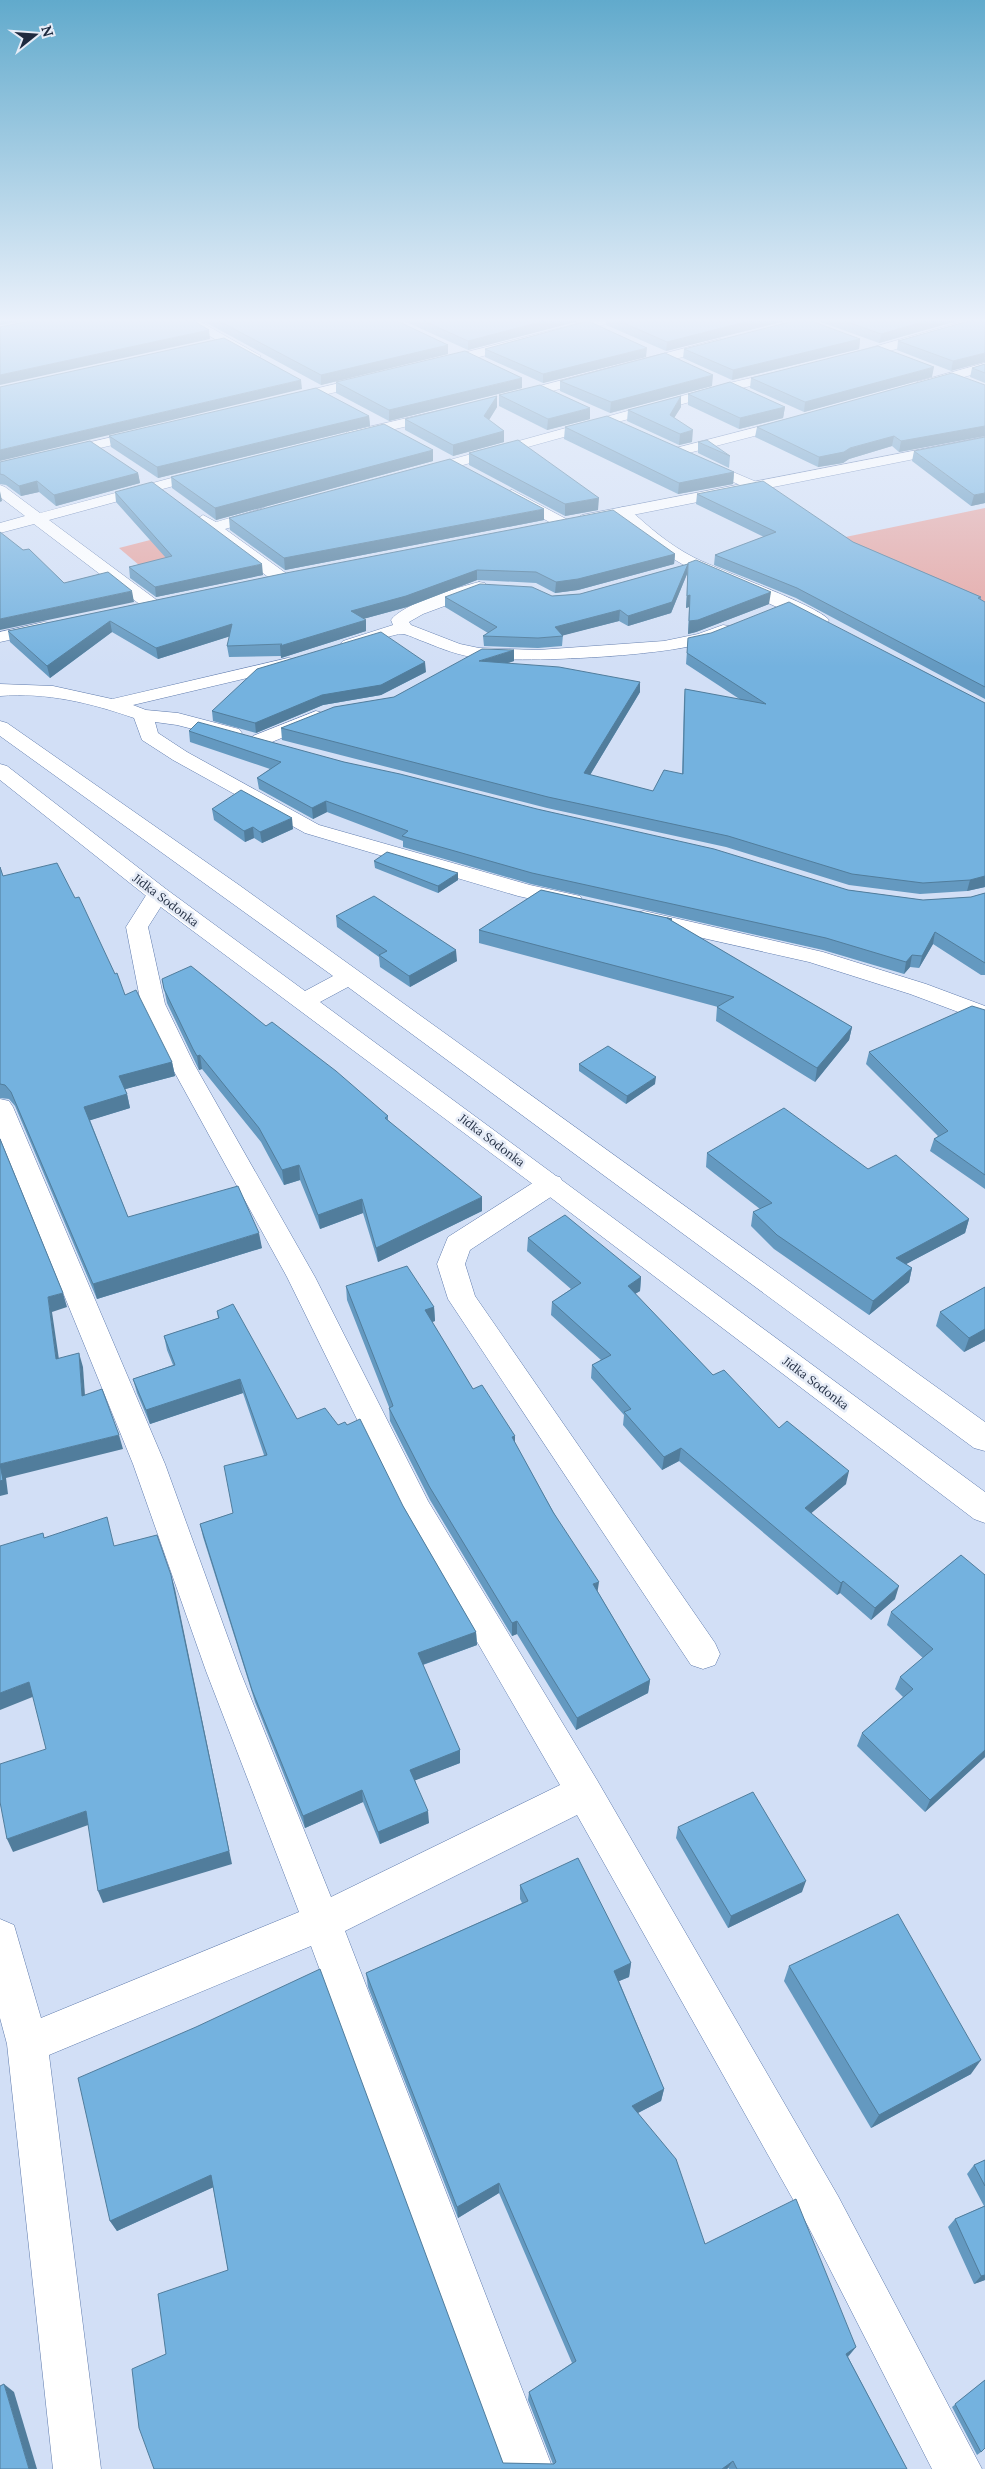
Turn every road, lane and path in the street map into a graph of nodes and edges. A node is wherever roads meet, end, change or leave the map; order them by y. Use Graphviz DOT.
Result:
graph roads {
  1 [pos="133,436"];
  2 [pos="349,436"];
  3 [pos="553,436"];
  4 [pos="737,436"];
  5 [pos="338,439"];
  6 [pos="985,441"];
  7 [pos="95,445"];
  8 [pos="660,445"];
  9 [pos="677,452"];
  10 [pos="437,454"];
  11 [pos="110,455"];
  12 [pos="453,463"];
  13 [pos="0,467"];
  14 [pos="223,468"];
  15 [pos="470,473"];
  16 [pos="140,475"];
  17 [pos="405,476"];
  18 [pos="156,485"];
  19 [pos="754,486"];
  20 [pos="496,487"];
  21 [pos="0,490"];
  22 [pos="170,496"];
  23 [pos="275,510"];
  24 [pos="191,512"];
  25 [pos="623,512"];
  26 [pos="37,518"];
  27 [pos="564,524"];
  28 [pos="0,528"];
  29 [pos="212,528"];
  30 [pos="535,529"];
  31 [pos="696,565"];
  32 [pos="669,573"];
  33 [pos="301,575"];
  34 [pos="281,578"];
  35 [pos="263,582"];
  36 [pos="496,587"];
  37 [pos="170,601"];
  38 [pos="789,604"];
  39 [pos="152,605"];
  40 [pos="133,609"];
  41 [pos="763,614"];
  42 [pos="737,624"];
  43 [pos="57,625"];
  44 [pos="403,628"];
  45 [pos="839,630"];
  46 [pos="0,637"];
  47 [pos="334,650"];
  48 [pos="479,653"];
  49 [pos="308,658"];
  50 [pos="454,666"];
  51 [pos="0,690"];
  52 [pos="115,704"];
  53 [pos="330,711"];
  54 [pos="143,715"];
  55 [pos="0,728"];
  56 [pos="260,740"];
  57 [pos="287,748"];
  58 [pos="0,770"];
  59 [pos="158,894"];
  60 [pos="593,906"];
  61 [pos="622,913"];
  62 [pos="348,977"];
  63 [pos="305,1001"];
  64 [pos="985,1015"];
  65 [pos="0,1107"];
  66 [pos="551,1184"];
  67 [pos="985,1439"];
  68 [pos="985,1510"];
  69 [pos="703,1654"];
  70 [pos="584,1792"];
  71 [pos="322,1922"];
  72 [pos="0,1939"];
  73 [pos="27,2044"];
  74 [pos="77,2469"];
  75 [pos="529,2469"];
  76 [pos="958,2469"];
  1 -- 7 [label="street"];
  2 -- 5 [label="street"];
  3 -- 12 [label="street"];
  4 -- 9 [label="street"];
  6 -- 19 [label="street"];
  7 -- 11 [label="street"];
  7 -- 13 [label="street"];
  8 -- 9 [label="street"];
  9 -- 19 [label="street"];
  10 -- 12 [label="street"];
  12 -- 15 [label="street"];
  12 -- 17 [label="street"];
  14 -- 18 [label="street"];
  16 -- 18 [label="street"];
  18 -- 22 [label="street"];
  18 -- 26 [label="street"];
  19 -- 25 [label="street"];
  20 -- 27 [label="street"];
  21 -- 26 [label="street"];
  23 -- 29 [label="street"];
  24 -- 29 [label="street"];
  25 -- 27 [label="street"];
  25 -- 31 [label="street"];
  26 -- 28 [label="street"];
  26 -- 39 [label="street"];
  27 -- 30 [label="street"];
  29 -- 34 [label="street"];
  31 -- 32 [label="street"];
  31 -- 38 [label="street"];
  33 -- 34 [label="street"];
  34 -- 35 [label="street"];
  36 -- 44 [label="street"];
  37 -- 39 [label="street"];
  38 -- 41 [label="street"];
  38 -- 45 [label="street"];
  39 -- 40 [label="street"];
  42 -- 48 [label="street"];
  43 -- 46 [label="street"];
  44 -- 47 [label="street"];
  44 -- 48 [label="street"];
  48 -- 50 [label="street"];
  49 -- 52 [label="street"];
  51 -- 52 [label="street"];
  52 -- 54 [label="street"];
  53 -- 56 [label="street"];
  54 -- 56 [label="street"];
  54 -- 60 [label="street"];
  55 -- 62 [label="street"];
  56 -- 57 [label="street"];
  58 -- 59 [label="street, Jidka Sodonka"];
  59 -- 63 [label="street, Jidka Sodonka"];
  59 -- 70 [label="street"];
  61 -- 64 [label="street"];
  62 -- 63 [label="street"];
  62 -- 67 [label="street"];
  63 -- 66 [label="street, Jidka Sodonka"];
  65 -- 71 [label="street"];
  66 -- 68 [label="street, Jidka Sodonka"];
  66 -- 69 [label="street"];
  70 -- 71 [label="street"];
  70 -- 76 [label="street"];
  71 -- 73 [label="street"];
  71 -- 75 [label="street"];
  72 -- 73 [label="street"];
  73 -- 74 [label="street"];
}
